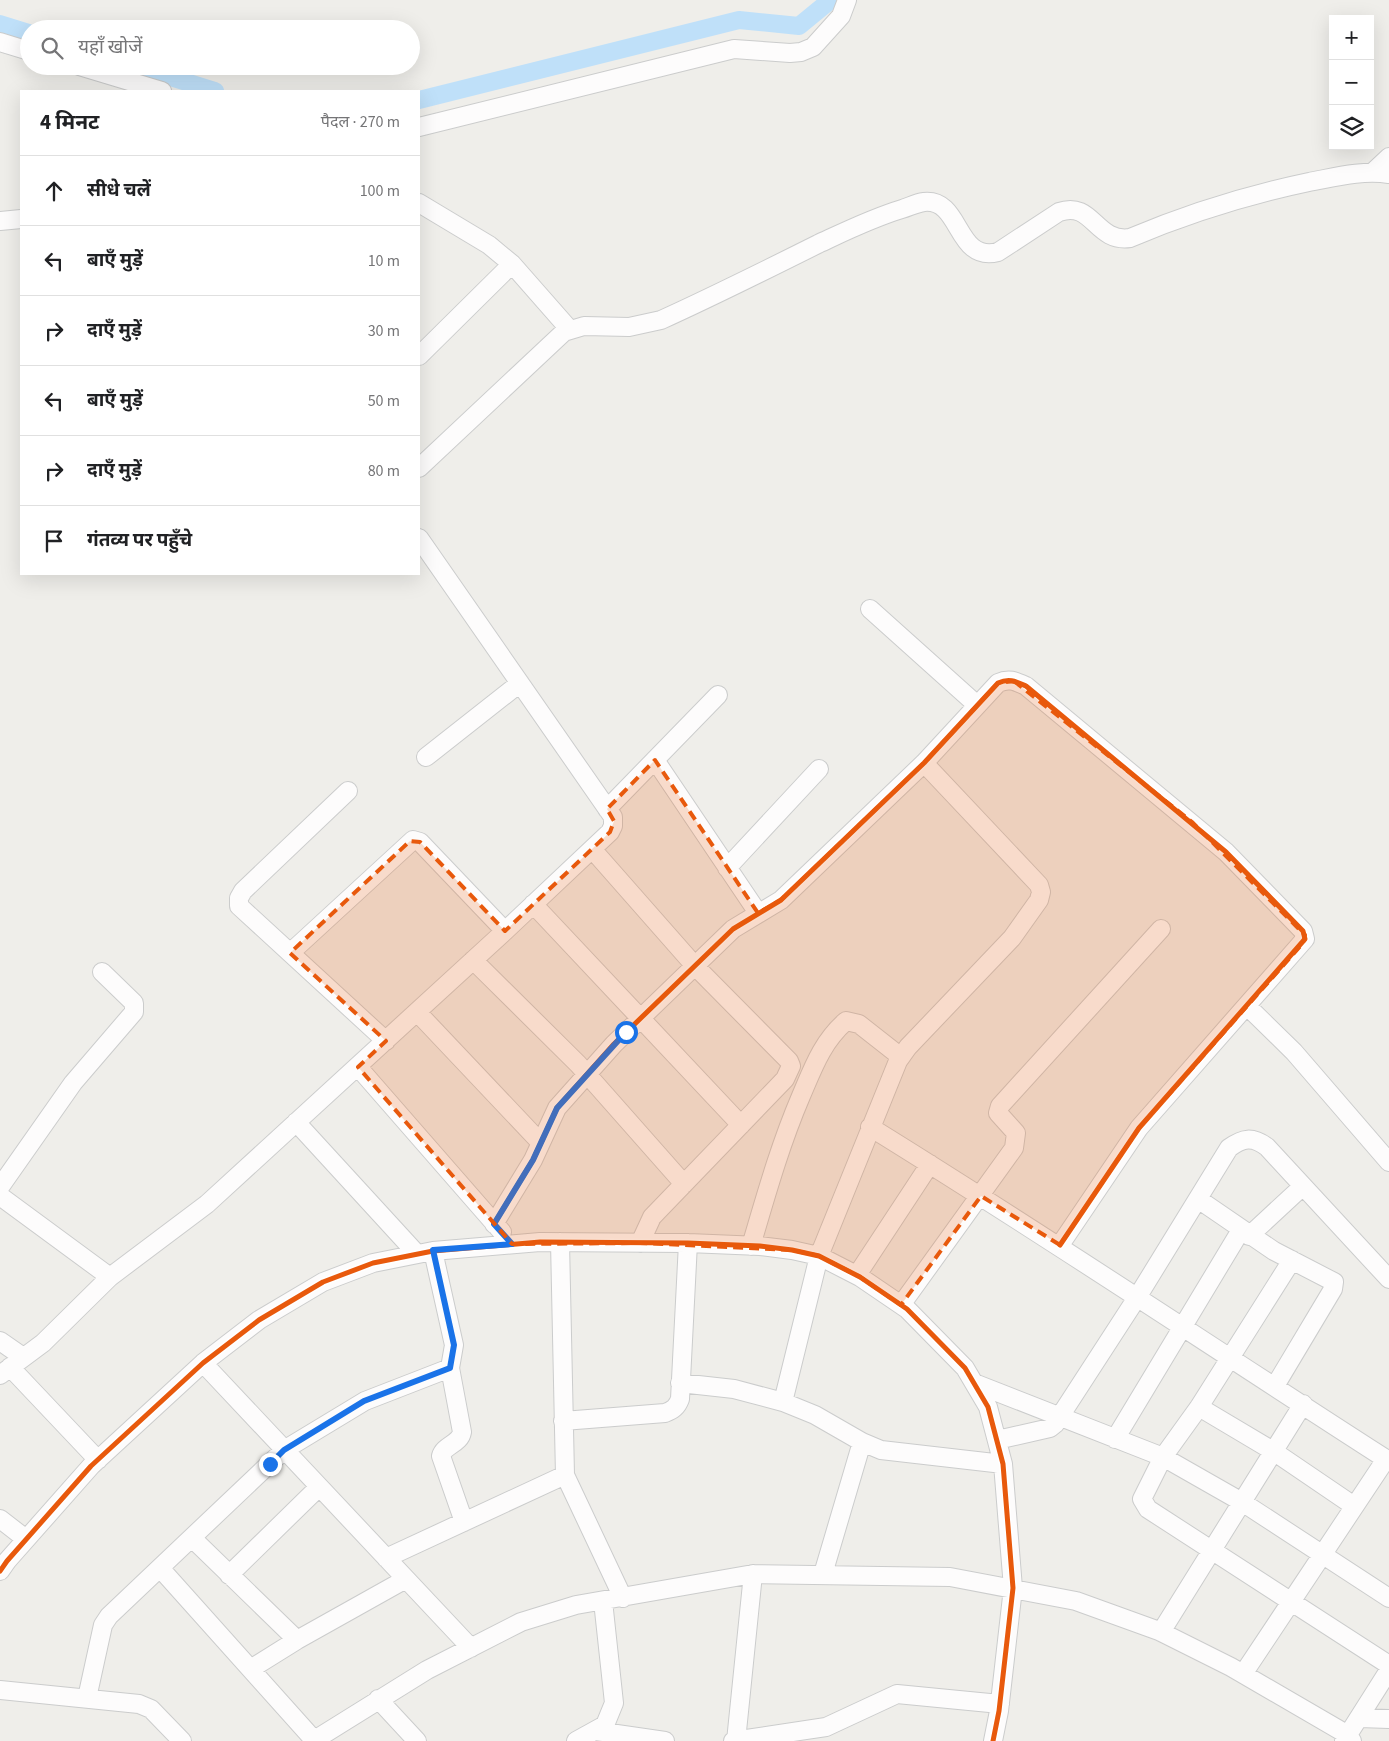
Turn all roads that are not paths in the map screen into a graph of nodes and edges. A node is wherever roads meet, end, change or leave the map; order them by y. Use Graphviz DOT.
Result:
graph roads {
  1 [pos="847,0"];
  2 [pos="0,42"];
  3 [pos="20,48"];
  4 [pos="109,75"];
  5 [pos="159,90"];
  6 [pos="420,127"];
  7 [pos="1389,157"];
  8 [pos="1381,173"];
  9 [pos="420,204"];
  10 [pos="20,219"];
  11 [pos="0,221"];
  12 [pos="512,264"];
  13 [pos="570,330"];
  14 [pos="420,355"];
  15 [pos="420,467"];
  16 [pos="420,539"];
  17 [pos="870,609"];
  18 [pos="520,683"];
  19 [pos="718,695"];
  20 [pos="977,705"];
  21 [pos="426,757"];
  22 [pos="655,760"];
  23 [pos="924,763"];
  24 [pos="819,769"];
  25 [pos="348,791"];
  26 [pos="608,809"];
  27 [pos="592,849"];
  28 [pos="727,868"];
  29 [pos="533,904"];
  30 [pos="758,913"];
  31 [pos="1161,929"];
  32 [pos="505,931"];
  33 [pos="290,953"];
  34 [pos="473,960"];
  35 [pos="695,966"];
  36 [pos="102,972"];
  37 [pos="1247,1006"];
  38 [pos="417,1012"];
  39 [pos="639,1019"];
  40 [pos="386,1041"];
  41 [pos="901,1058"];
  42 [pos="815,1063"];
  43 [pos="791,1066"];
  44 [pos="358,1067"];
  45 [pos="587,1074"];
  46 [pos="296,1122"];
  47 [pos="741,1125"];
  48 [pos="870,1127"];
  49 [pos="540,1142"];
  50 [pos="1389,1162"];
  51 [pos="930,1164"];
  52 [pos="684,1184"];
  53 [pos="1303,1186"];
  54 [pos="0,1187"];
  55 [pos="0,1196"];
  56 [pos="981,1196"];
  57 [pos="1198,1199"];
  58 [pos="494,1224"];
  59 [pos="1245,1233"];
  60 [pos="560,1242"];
  61 [pos="640,1243"];
  62 [pos="688,1243"];
  63 [pos="512,1244"];
  64 [pos="751,1246"];
  65 [pos="1060,1246"];
  66 [pos="425,1252"];
  67 [pos="819,1256"];
  68 [pos="1292,1260"];
  69 [pos="857,1275"];
  70 [pos="110,1277"];
  71 [pos="1389,1279"];
  72 [pos="1138,1296"];
  73 [pos="901,1305"];
  74 [pos="1183,1329"];
  75 [pos="0,1341"];
  76 [pos="1230,1359"];
  77 [pos="203,1363"];
  78 [pos="11,1367"];
  79 [pos="450,1368"];
  80 [pos="680,1383"];
  81 [pos="974,1383"];
  82 [pos="1275,1386"];
  83 [pos="783,1402"];
  84 [pos="1302,1404"];
  85 [pos="1199,1407"];
  86 [pos="1060,1417"];
  87 [pos="563,1421"];
  88 [pos="1115,1439"];
  89 [pos="996,1440"];
  90 [pos="862,1442"];
  91 [pos="284,1450"];
  92 [pos="1273,1451"];
  93 [pos="1163,1457"];
  94 [pos="98,1460"];
  95 [pos="1388,1460"];
  96 [pos="1003,1464"];
  97 [pos="565,1476"];
  98 [pos="320,1487"];
  99 [pos="1242,1502"];
  100 [pos="1354,1506"];
  101 [pos="0,1519"];
  102 [pos="464,1522"];
  103 [pos="192,1538"];
  104 [pos="26,1539"];
  105 [pos="1212,1549"];
  106 [pos="1323,1554"];
  107 [pos="386,1558"];
  108 [pos="160,1568"];
  109 [pos="0,1571"];
  110 [pos="753,1574"];
  111 [pos="822,1574"];
  112 [pos="229,1575"];
  113 [pos="406,1579"];
  114 [pos="1013,1588"];
  115 [pos="623,1598"];
  116 [pos="1389,1598"];
  117 [pos="603,1601"];
  118 [pos="1291,1602"];
  119 [pos="1161,1632"];
  120 [pos="297,1640"];
  121 [pos="471,1648"];
  122 [pos="1389,1665"];
  123 [pos="252,1668"];
  124 [pos="1389,1670"];
  125 [pos="1243,1674"];
  126 [pos="0,1690"];
  127 [pos="87,1698"];
  128 [pos="378,1699"];
  129 [pos="1000,1704"];
  130 [pos="1359,1718"];
  131 [pos="1389,1719"];
  132 [pos="596,1731"];
  133 [pos="1348,1739"];
  134 [pos="314,1740"];
  135 [pos="182,1741"];
  136 [pos="417,1741"];
  137 [pos="576,1741"];
  138 [pos="665,1741"];
  139 [pos="734,1741"];
  140 [pos="993,1741"];
  1 -- 6 [label="street"];
  2 -- 3 [label="street"];
  4 -- 5 [label="street"];
  7 -- 8 [label="street"];
  8 -- 13 [label="street"];
  9 -- 12 [label="street"];
  10 -- 11 [label="street"];
  12 -- 13 [label="street"];
  12 -- 14 [label="street"];
  13 -- 15 [label="street"];
  16 -- 18 [label="street"];
  17 -- 20 [label="street"];
  18 -- 21 [label="street"];
  18 -- 26 [label="street"];
  19 -- 22 [label="street"];
  20 -- 23 [label="street"];
  20 -- 37 [label="street"];
  22 -- 26 [label="street"];
  22 -- 28 [label="street"];
  23 -- 30 [label="street"];
  23 -- 41 [label="street"];
  24 -- 28 [label="street"];
  25 -- 33 [label="street"];
  26 -- 27 [label="street"];
  27 -- 29 [label="street"];
  27 -- 35 [label="street"];
  28 -- 30 [label="street"];
  29 -- 32 [label="street"];
  29 -- 39 [label="street"];
  30 -- 35 [label="street"];
  31 -- 56 [label="street"];
  32 -- 33 [label="street"];
  32 -- 34 [label="street"];
  33 -- 40 [label="street"];
  34 -- 38 [label="street"];
  34 -- 45 [label="street"];
  35 -- 39 [label="street"];
  35 -- 43 [label="street"];
  36 -- 54 [label="street"];
  37 -- 50 [label="street"];
  37 -- 65 [label="street"];
  38 -- 40 [label="street"];
  38 -- 49 [label="street"];
  39 -- 45 [label="street"];
  39 -- 47 [label="street"];
  40 -- 44 [label="street"];
  41 -- 42 [label="street"];
  41 -- 48 [label="street"];
  42 -- 43 [label="street"];
  42 -- 64 [label="street"];
  43 -- 47 [label="street"];
  44 -- 46 [label="street"];
  44 -- 58 [label="street"];
  45 -- 49 [label="street"];
  45 -- 52 [label="street"];
  46 -- 66 [label="street"];
  46 -- 70 [label="street"];
  47 -- 52 [label="street"];
  48 -- 51 [label="street"];
  48 -- 67 [label="street"];
  49 -- 58 [label="street"];
  51 -- 56 [label="street"];
  51 -- 69 [label="street"];
  52 -- 61 [label="street"];
  53 -- 57 [label="street"];
  53 -- 59 [label="street"];
  53 -- 71 [label="street"];
  55 -- 70 [label="street"];
  56 -- 65 [label="street"];
  56 -- 73 [label="street"];
  57 -- 59 [label="street"];
  57 -- 72 [label="street"];
  58 -- 63 [label="street"];
  59 -- 68 [label="street"];
  59 -- 74 [label="street"];
  60 -- 61 [label="street"];
  60 -- 63 [label="street"];
  60 -- 87 [label="street"];
  61 -- 62 [label="street"];
  62 -- 64 [label="street"];
  62 -- 80 [label="street"];
  63 -- 66 [label="street"];
  64 -- 67 [label="street"];
  65 -- 72 [label="street"];
  66 -- 77 [label="street"];
  66 -- 79 [label="street"];
  67 -- 69 [label="street"];
  67 -- 83 [label="street"];
  68 -- 76 [label="street"];
  68 -- 82 [label="street"];
  69 -- 73 [label="street"];
  70 -- 78 [label="street"];
  72 -- 74 [label="street"];
  72 -- 86 [label="street"];
  73 -- 81 [label="street"];
  74 -- 76 [label="street"];
  74 -- 88 [label="street"];
  75 -- 78 [label="street"];
  76 -- 82 [label="street"];
  76 -- 85 [label="street"];
  77 -- 91 [label="street"];
  77 -- 94 [label="street"];
  78 -- 94 [label="street"];
  79 -- 91 [label="street"];
  79 -- 102 [label="street"];
  80 -- 83 [label="street"];
  80 -- 87 [label="street"];
  81 -- 86 [label="street"];
  81 -- 89 [label="street"];
  82 -- 84 [label="street"];
  83 -- 90 [label="street"];
  84 -- 92 [label="street"];
  84 -- 95 [label="street"];
  85 -- 92 [label="street"];
  85 -- 93 [label="street"];
  86 -- 88 [label="street"];
  86 -- 89 [label="street"];
  87 -- 97 [label="street"];
  88 -- 93 [label="street"];
  89 -- 96 [label="street"];
  90 -- 96 [label="street"];
  90 -- 111 [label="street"];
  91 -- 98 [label="street"];
  91 -- 103 [label="street"];
  92 -- 99 [label="street"];
  92 -- 100 [label="street"];
  93 -- 99 [label="street"];
  93 -- 105 [label="street"];
  94 -- 104 [label="street"];
  95 -- 100 [label="street"];
  96 -- 114 [label="street"];
  97 -- 102 [label="street"];
  97 -- 115 [label="street"];
  98 -- 107 [label="street"];
  98 -- 112 [label="street"];
  99 -- 105 [label="street"];
  99 -- 106 [label="street"];
  100 -- 106 [label="street"];
  101 -- 104 [label="street"];
  102 -- 107 [label="street"];
  103 -- 108 [label="street"];
  103 -- 112 [label="street"];
  104 -- 109 [label="street"];
  105 -- 118 [label="street"];
  105 -- 119 [label="street"];
  106 -- 116 [label="street"];
  106 -- 118 [label="street"];
  107 -- 113 [label="street"];
  108 -- 123 [label="street"];
  108 -- 127 [label="street"];
  110 -- 111 [label="street"];
  110 -- 115 [label="street"];
  110 -- 139 [label="street"];
  111 -- 114 [label="street"];
  112 -- 120 [label="street"];
  113 -- 120 [label="street"];
  113 -- 121 [label="street"];
  114 -- 119 [label="street"];
  114 -- 129 [label="street"];
  115 -- 117 [label="street"];
  117 -- 121 [label="street"];
  117 -- 132 [label="street"];
  118 -- 122 [label="street"];
  118 -- 125 [label="street"];
  119 -- 125 [label="street"];
  120 -- 123 [label="street"];
  121 -- 128 [label="street"];
  123 -- 134 [label="street"];
  124 -- 130 [label="street"];
  125 -- 133 [label="street"];
  126 -- 127 [label="street"];
  127 -- 135 [label="street"];
  128 -- 134 [label="street"];
  128 -- 136 [label="street"];
  129 -- 139 [label="street"];
  129 -- 140 [label="street"];
  130 -- 131 [label="street"];
  130 -- 133 [label="street"];
  132 -- 137 [label="street"];
  132 -- 138 [label="street"];
}
